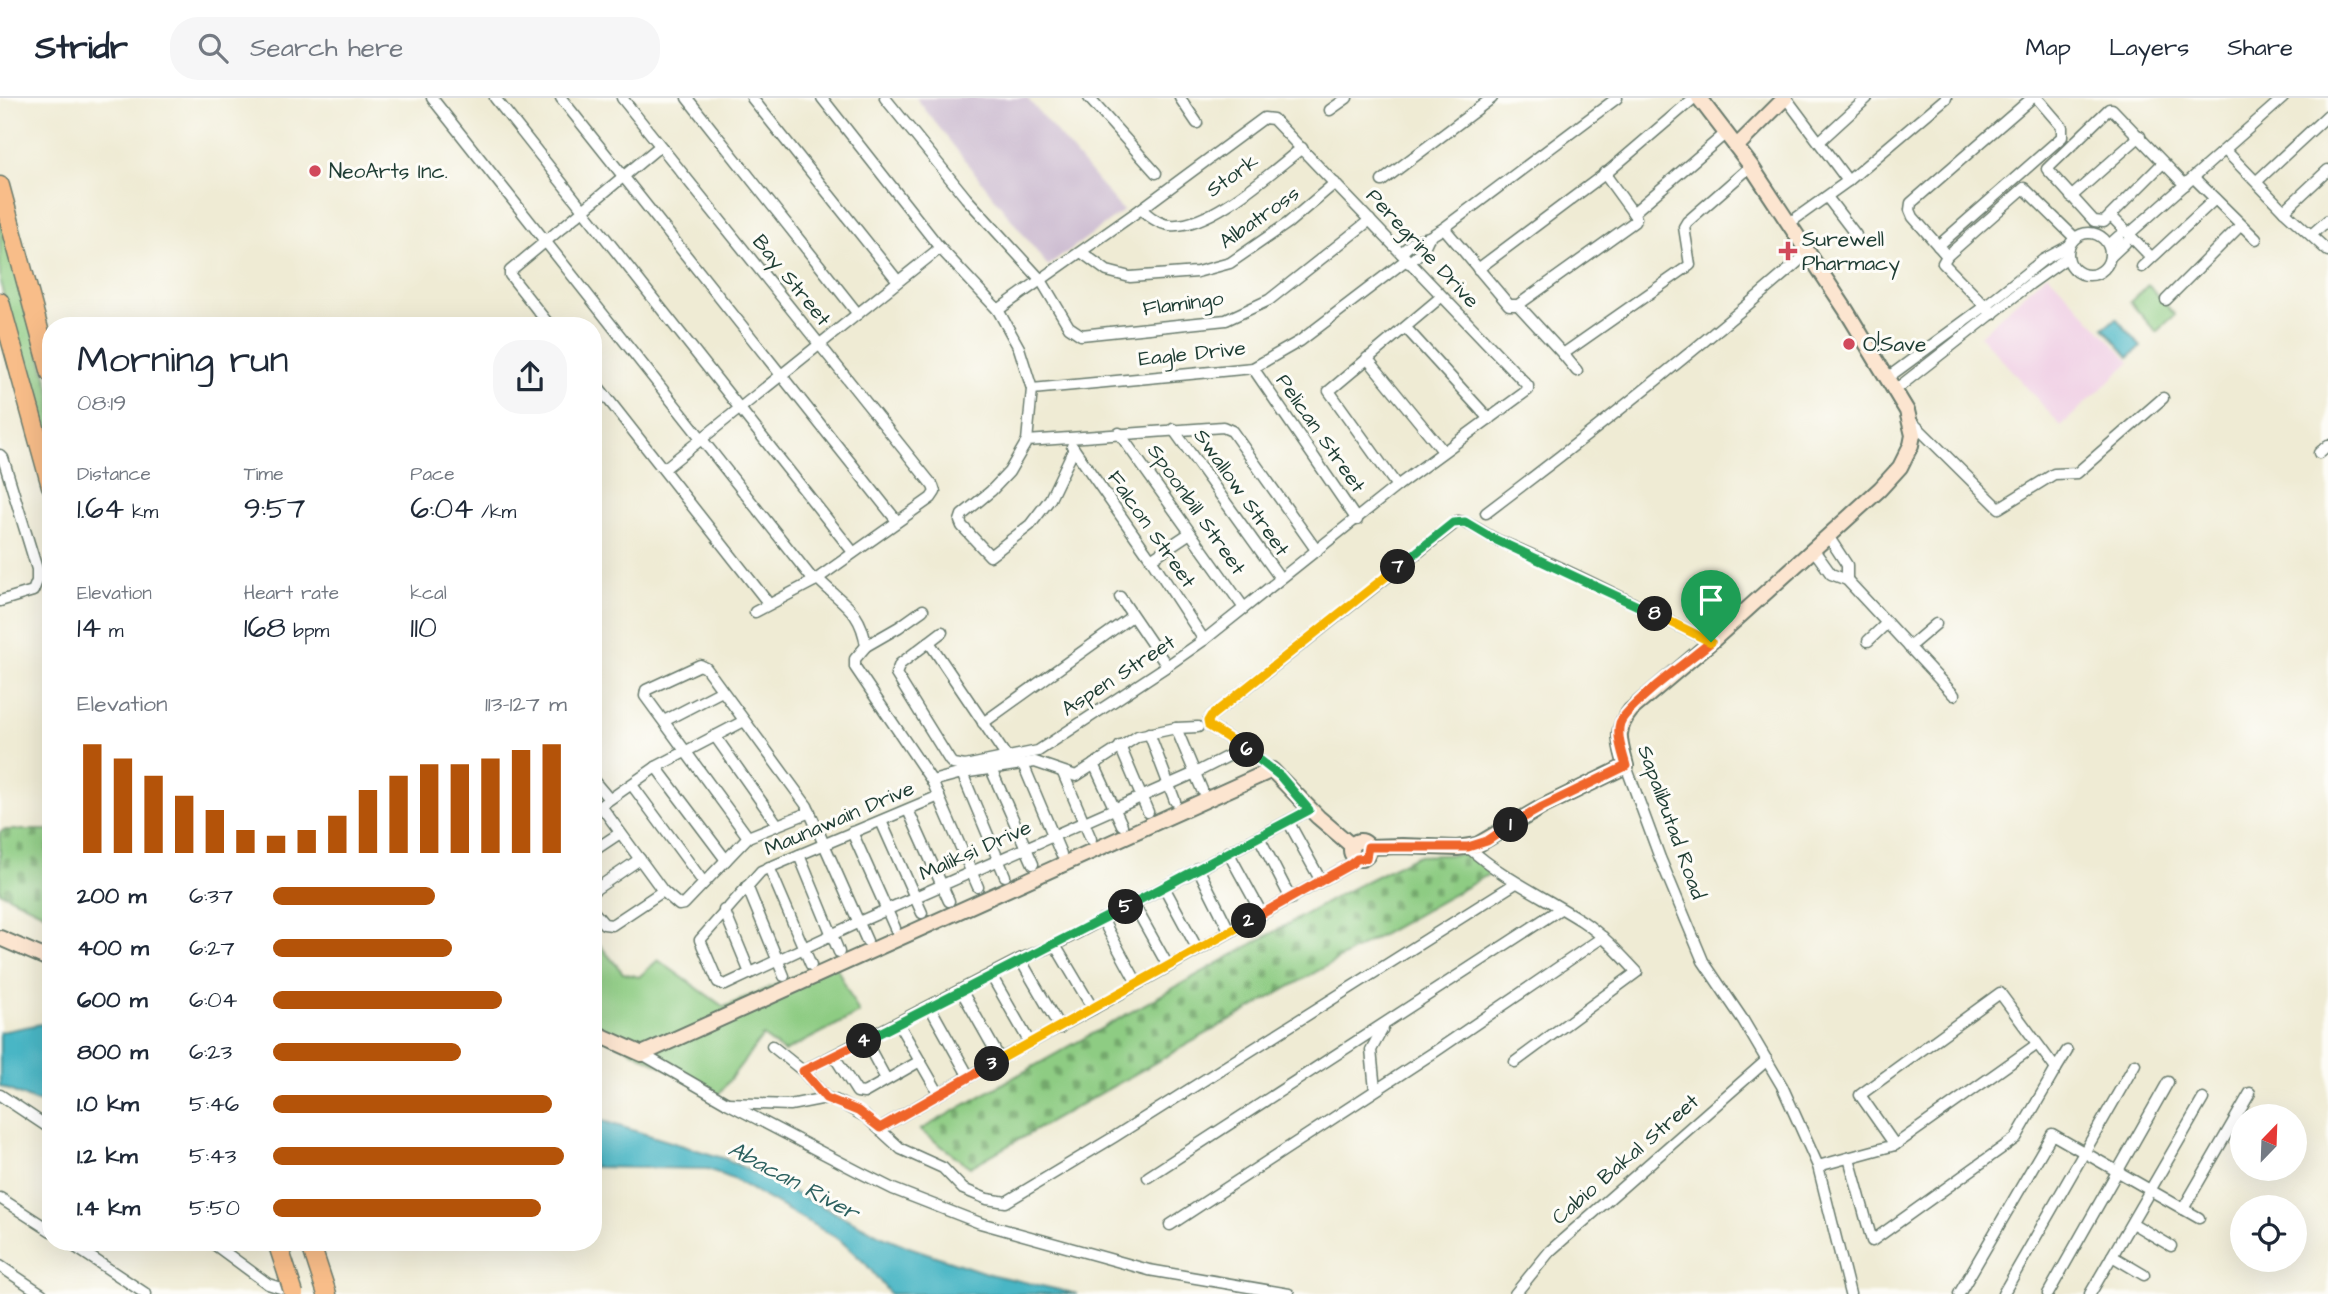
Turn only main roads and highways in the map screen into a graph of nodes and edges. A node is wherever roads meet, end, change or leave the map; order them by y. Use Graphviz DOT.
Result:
graph roads {
  1 [pos="0,186"];
  2 [pos="0,302"];
  3 [pos="42,341"];
  4 [pos="42,454"];
  5 [pos="280,1251"];
  6 [pos="313,1251"];
  7 [pos="294,1294"];
  8 [pos="327,1294"];
  1 -- 3 [label="highway"];
  2 -- 4 [label="highway"];
  5 -- 7 [label="highway, bridge"];
  6 -- 8 [label="highway"];
}
